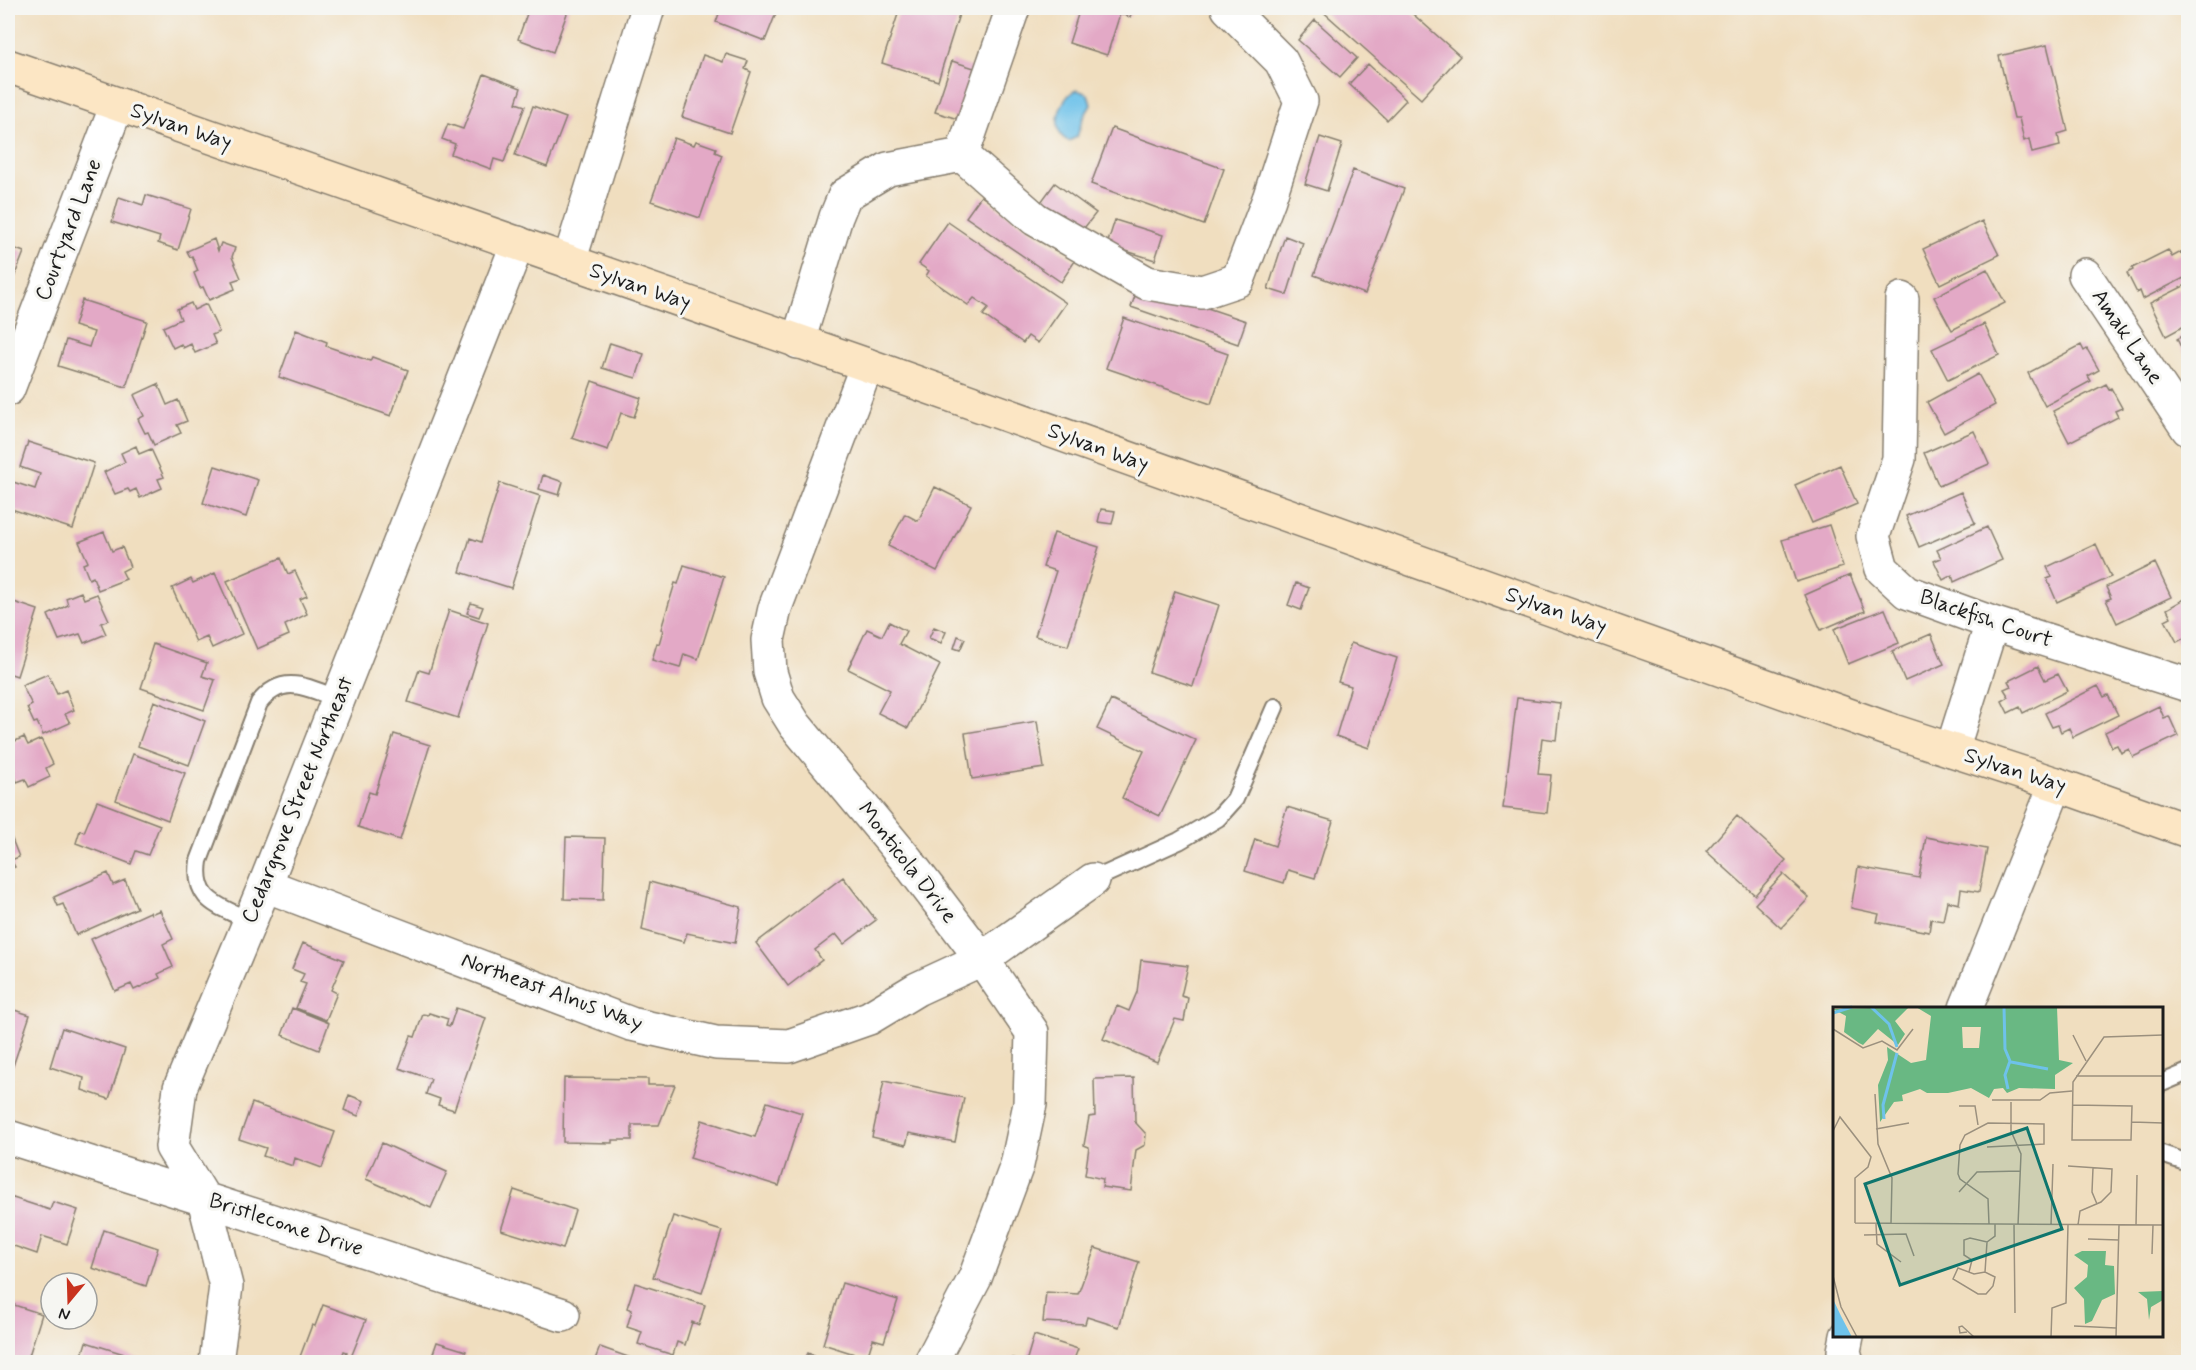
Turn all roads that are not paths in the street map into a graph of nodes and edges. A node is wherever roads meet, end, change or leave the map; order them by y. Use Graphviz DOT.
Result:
graph roads {
  1 [pos="648,8"];
  2 [pos="1013,8"];
  3 [pos="1228,8"];
  4 [pos="8,66"];
  5 [pos="117,105"];
  6 [pos="962,155"];
  7 [pos="518,243"];
  8 [pos="569,262"];
  9 [pos="2085,276"];
  10 [pos="1902,298"];
  11 [pos="798,342"];
  12 [pos="867,365"];
  13 [pos="8,388"];
  14 [pos="2188,429"];
  15 [pos="1992,622"];
  16 [pos="2188,685"];
  17 [pos="338,699"];
  18 [pos="1275,707"];
  19 [pos="1952,750"];
  20 [pos="2056,784"];
  21 [pos="2188,831"];
  22 [pos="1093,879"];
  23 [pos="265,885"];
  24 [pos="249,921"];
  25 [pos="982,959"];
  26 [pos="1966,1007"];
  27 [pos="2188,1072"];
  28 [pos="2163,1083"];
  29 [pos="8,1137"];
  30 [pos="2163,1154"];
  31 [pos="2188,1163"];
  32 [pos="204,1199"];
  33 [pos="563,1315"];
  34 [pos="1847,1337"];
  35 [pos="216,1362"];
  36 [pos="932,1362"];
  37 [pos="1846,1362"];
  1 -- 8 [label="street"];
  2 -- 6 [label="street"];
  3 -- 6 [label="street"];
  4 -- 5 [label="main road, Sylvan Way"];
  5 -- 7 [label="main road, Sylvan Way"];
  5 -- 13 [label="street, Courtyard Lane"];
  6 -- 11 [label="street"];
  7 -- 8 [label="main road, Sylvan Way"];
  7 -- 17 [label="street, Cedargrove Street Northeast"];
  8 -- 11 [label="main road, Sylvan Way"];
  9 -- 14 [label="street, Amak Lane"];
  10 -- 15 [label="street, Blackfish Court"];
  11 -- 12 [label="main road, Sylvan Way"];
  12 -- 19 [label="main road, Sylvan Way"];
  12 -- 25 [label="street, Monticola Drive"];
  15 -- 16 [label="street, Blackfish Court"];
  15 -- 19 [label="street"];
  17 -- 23 [label="street, Cedargrove Street Northeast"];
  17 -- 24 [label="lane"];
  18 -- 22 [label="lane"];
  19 -- 20 [label="main road, Sylvan Way"];
  20 -- 21 [label="main road, Sylvan Way"];
  20 -- 26 [label="street"];
  22 -- 25 [label="street, Northeast Alnus Way"];
  23 -- 24 [label="street, Cedargrove Street Northeast"];
  23 -- 25 [label="street, Northeast Alnus Way"];
  24 -- 32 [label="street, Cedargrove Street Northeast"];
  25 -- 36 [label="street, Monticola Drive"];
  27 -- 28 [label="lane"];
  29 -- 32 [label="street, Bristlecone Drive"];
  30 -- 31 [label="lane"];
  32 -- 33 [label="street, Bristlecone Drive"];
  32 -- 35 [label="street, Cedargrove Street Northeast"];
  34 -- 37 [label="street"];
}
